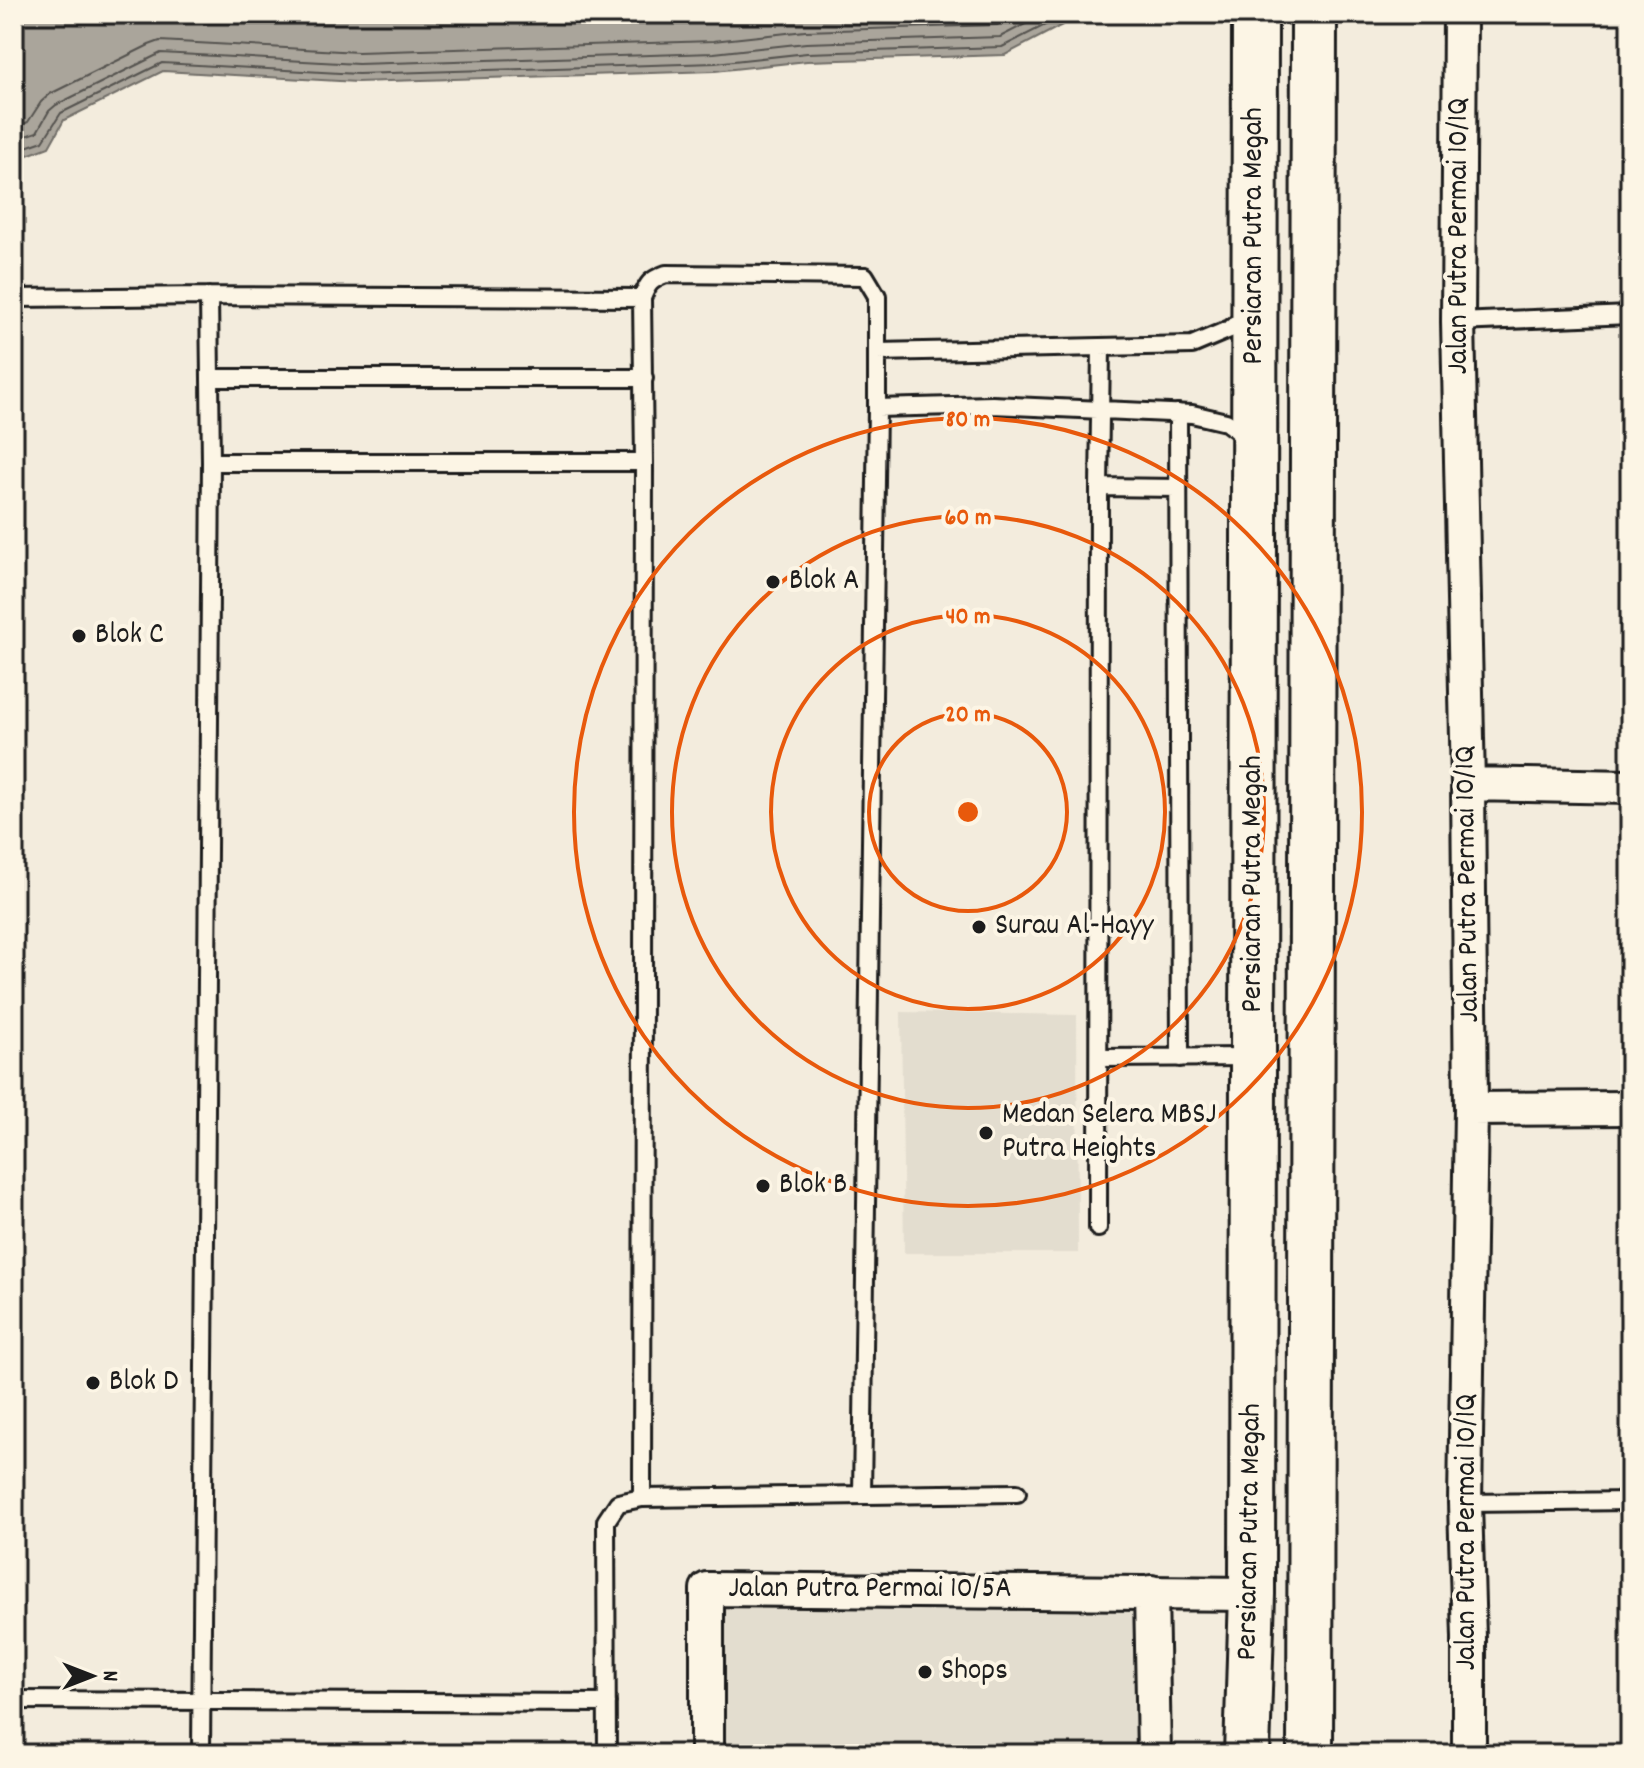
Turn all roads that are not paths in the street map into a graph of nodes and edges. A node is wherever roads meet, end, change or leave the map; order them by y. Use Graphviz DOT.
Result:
graph roads {
  1 [pos="1255,14"];
  2 [pos="1314,14"];
  3 [pos="1460,14"];
  4 [pos="209,296"];
  5 [pos="14,298"];
  6 [pos="642,298"];
  7 [pos="1254,309"];
  8 [pos="1630,315"];
  9 [pos="1458,322"];
  10 [pos="1101,348"];
  11 [pos="877,352"];
  12 [pos="210,378"];
  13 [pos="644,378"];
  14 [pos="877,408"];
  15 [pos="1100,410"];
  16 [pos="1185,413"];
  17 [pos="1254,443"];
  18 [pos="211,462"];
  19 [pos="644,462"];
  20 [pos="1099,487"];
  21 [pos="1178,488"];
  22 [pos="1468,784"];
  23 [pos="1630,787"];
  24 [pos="1254,1057"];
  25 [pos="1099,1058"];
  26 [pos="1180,1058"];
  27 [pos="1630,1108"];
  28 [pos="1471,1109"];
  29 [pos="1098,1228"];
  30 [pos="1017,1493"];
  31 [pos="862,1495"];
  32 [pos="642,1498"];
  33 [pos="1630,1501"];
  34 [pos="1465,1503"];
  35 [pos="1151,1592"];
  36 [pos="1252,1594"];
  37 [pos="14,1700"];
  38 [pos="201,1701"];
  39 [pos="607,1703"];
  40 [pos="201,1754"];
  41 [pos="607,1754"];
  42 [pos="707,1754"];
  43 [pos="1154,1754"];
  44 [pos="1247,1754"];
  45 [pos="1310,1754"];
  46 [pos="1469,1754"];
  1 -- 7 [label="street, Persiaran Putra Megah"];
  2 -- 45 [label="street, Persiaran Putra Megah"];
  3 -- 9 [label="street, Jalan Putra Permai 10/1Q"];
  4 -- 5 [label="lane"];
  4 -- 6 [label="lane"];
  4 -- 12 [label="lane"];
  6 -- 11 [label="lane"];
  6 -- 13 [label="lane"];
  7 -- 10 [label="lane"];
  7 -- 17 [label="street, Persiaran Putra Megah"];
  8 -- 9 [label="lane"];
  9 -- 22 [label="street, Jalan Putra Permai 10/1Q"];
  10 -- 11 [label="lane"];
  10 -- 15 [label="lane"];
  11 -- 14 [label="lane"];
  12 -- 13 [label="lane"];
  12 -- 18 [label="lane"];
  13 -- 19 [label="lane"];
  14 -- 15 [label="lane"];
  14 -- 31 [label="lane"];
  15 -- 16 [label="lane"];
  15 -- 20 [label="lane"];
  16 -- 17 [label="lane"];
  16 -- 21 [label="lane"];
  17 -- 24 [label="street, Persiaran Putra Megah"];
  18 -- 19 [label="lane"];
  18 -- 38 [label="lane"];
  19 -- 32 [label="lane"];
  20 -- 21 [label="lane"];
  20 -- 25 [label="lane"];
  21 -- 26 [label="lane"];
  22 -- 23 [label="street"];
  22 -- 28 [label="street, Jalan Putra Permai 10/1Q"];
  24 -- 26 [label="lane"];
  24 -- 36 [label="street, Persiaran Putra Megah"];
  25 -- 26 [label="lane"];
  25 -- 29 [label="lane"];
  27 -- 28 [label="street"];
  28 -- 34 [label="street, Jalan Putra Permai 10/1Q"];
  30 -- 31 [label="lane"];
  31 -- 32 [label="lane"];
  32 -- 39 [label="lane"];
  33 -- 34 [label="lane"];
  34 -- 46 [label="street, Jalan Putra Permai 10/1Q"];
  35 -- 36 [label="street, Jalan Putra Permai 10/5A"];
  35 -- 42 [label="street, Jalan Putra Permai 10/5A"];
  35 -- 43 [label="street"];
  36 -- 44 [label="street, Persiaran Putra Megah"];
  37 -- 38 [label="lane"];
  38 -- 39 [label="lane"];
  38 -- 40 [label="lane"];
  39 -- 41 [label="lane"];
}
